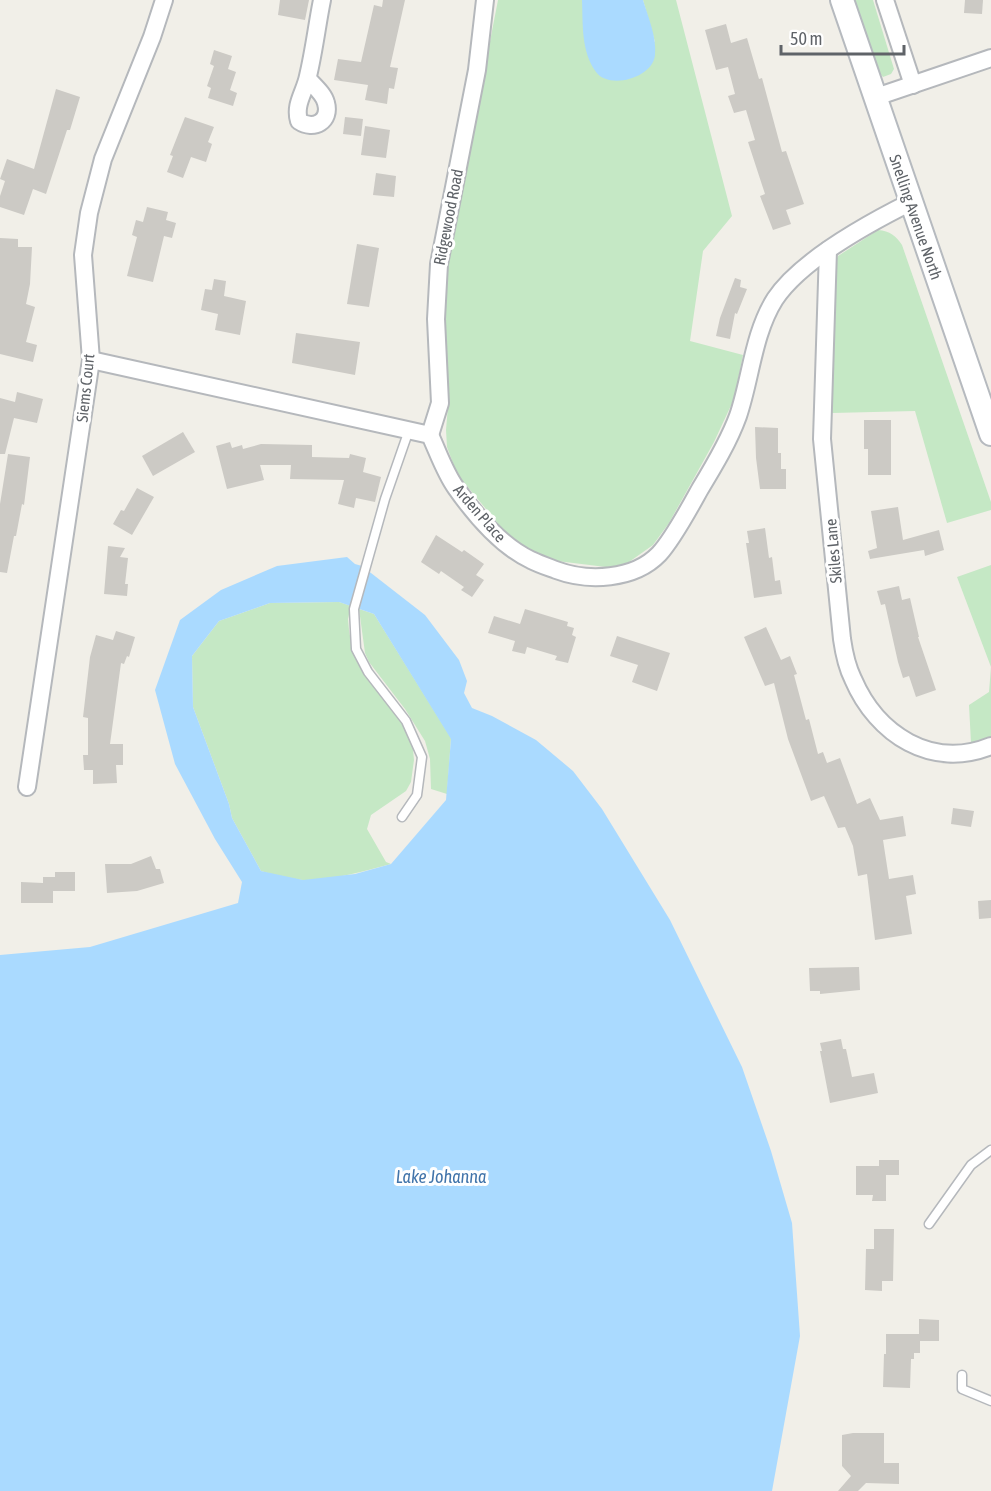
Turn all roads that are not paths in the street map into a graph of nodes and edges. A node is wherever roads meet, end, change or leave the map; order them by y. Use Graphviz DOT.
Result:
graph roads {
  1 [pos="164,0"];
  2 [pos="322,0"];
  3 [pos="485,0"];
  4 [pos="842,0"];
  5 [pos="885,0"];
  6 [pos="991,58"];
  7 [pos="308,79"];
  8 [pos="913,85"];
  9 [pos="876,97"];
  10 [pos="911,202"];
  11 [pos="828,250"];
  12 [pos="91,360"];
  13 [pos="989,423"];
  14 [pos="409,430"];
  15 [pos="430,435"];
  16 [pos="991,746"];
  17 [pos="27,787"];
  18 [pos="402,817"];
  19 [pos="991,1150"];
  20 [pos="929,1224"];
  21 [pos="962,1376"];
  22 [pos="991,1401"];
  1 -- 12 [label="street, Siems Court"];
  2 -- 7 [label="street"];
  3 -- 15 [label="street, Ridgewood Road"];
  4 -- 9 [label="street, Snelling Avenue North"];
  5 -- 8 [label="street"];
  6 -- 8 [label="street"];
  8 -- 9 [label="street"];
  9 -- 10 [label="street, Snelling Avenue North"];
  10 -- 11 [label="street, Arden Place"];
  10 -- 13 [label="street, Snelling Avenue North"];
  11 -- 15 [label="street, Arden Place"];
  11 -- 16 [label="street, Skiles Lane"];
  12 -- 14 [label="street"];
  12 -- 17 [label="street, Siems Court"];
  14 -- 15 [label="street"];
  14 -- 18 [label="lane"];
  19 -- 20 [label="lane"];
  21 -- 22 [label="lane"];
}
